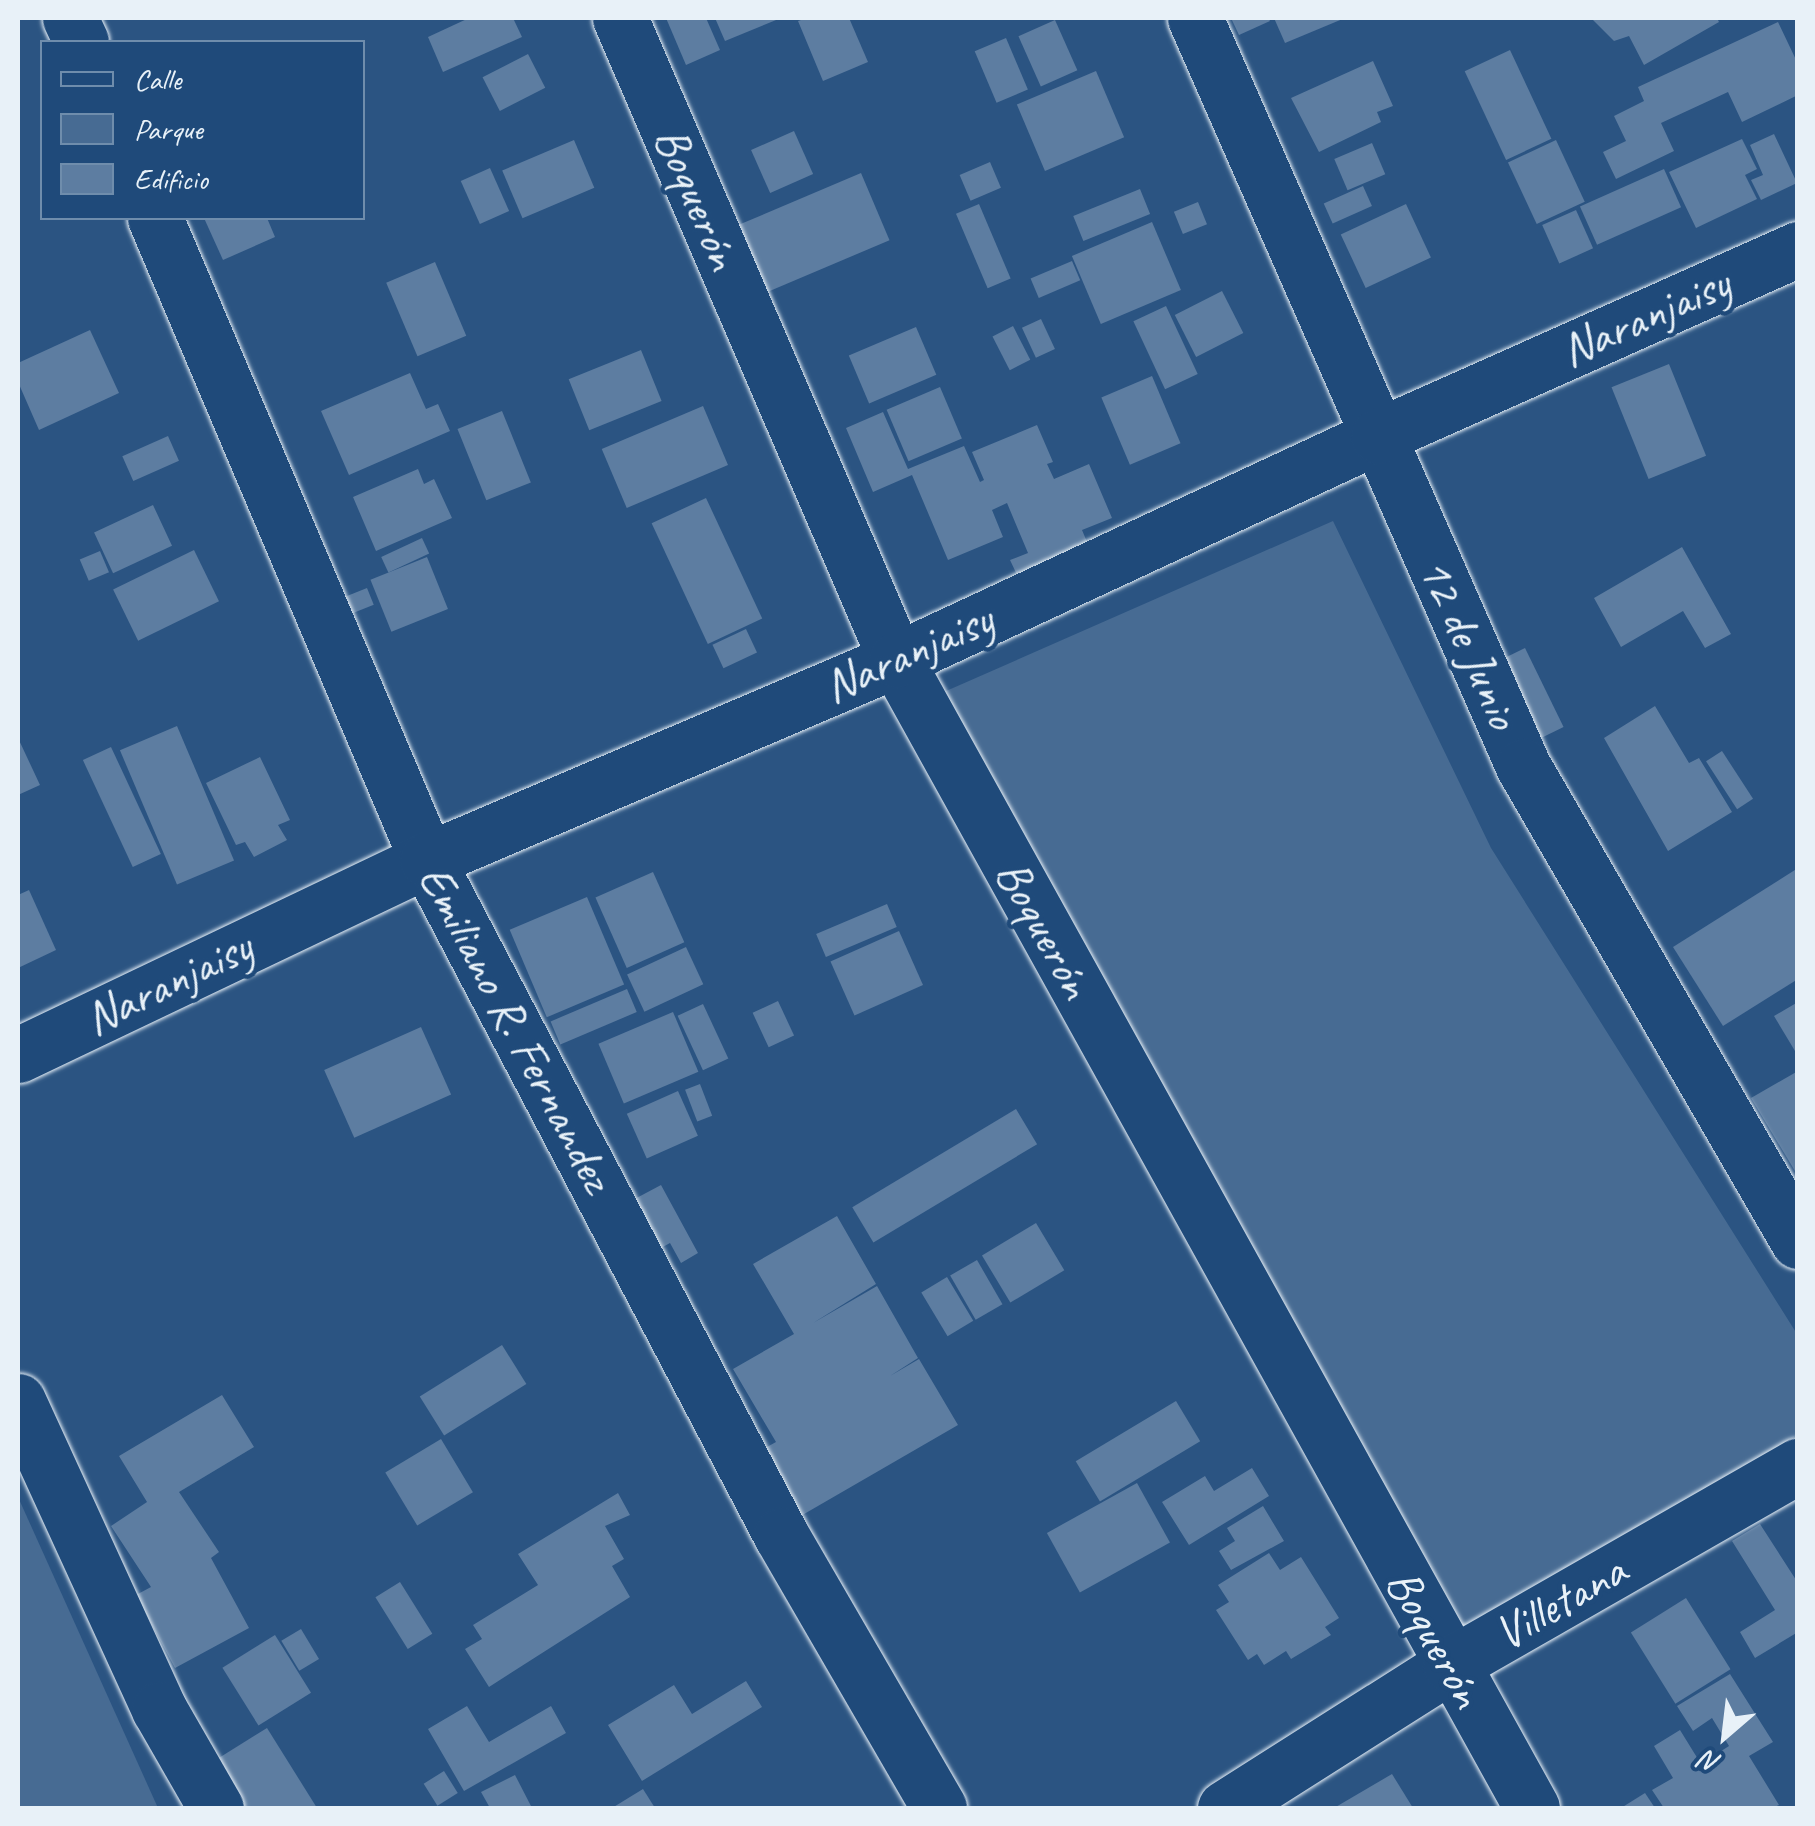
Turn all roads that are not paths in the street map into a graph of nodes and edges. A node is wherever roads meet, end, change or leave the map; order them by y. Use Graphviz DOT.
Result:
graph roads {
  1 [pos="620,18"];
  2 [pos="1195,18"];
  3 [pos="156,220"];
  4 [pos="1798,249"];
  5 [pos="1378,436"];
  6 [pos="896,660"];
  7 [pos="427,860"];
  8 [pos="18,1055"];
  9 [pos="1798,1241"];
  10 [pos="18,1401"];
  11 [pos="1798,1466"];
  12 [pos="1450,1665"];
  13 [pos="216,1808"];
  14 [pos="939,1808"];
  15 [pos="1225,1808"];
  16 [pos="1532,1808"];
  1 -- 6 [label="street, Boquerón"];
  2 -- 5 [label="street, 12 de Junio"];
  3 -- 7 [label="street, Emiliano R. Fernandez"];
  4 -- 5 [label="street, Naranjaisy"];
  5 -- 6 [label="street, Naranjaisy"];
  5 -- 9 [label="street, 12 de Junio"];
  6 -- 7 [label="street, Naranjaisy"];
  6 -- 12 [label="street, Boquerón"];
  7 -- 8 [label="street, Naranjaisy"];
  7 -- 14 [label="street, Emiliano R. Fernandez"];
  10 -- 13 [label="street"];
  11 -- 12 [label="street, Villetana"];
  12 -- 15 [label="street, Villetana"];
  12 -- 16 [label="street, Boquerón"];
}
